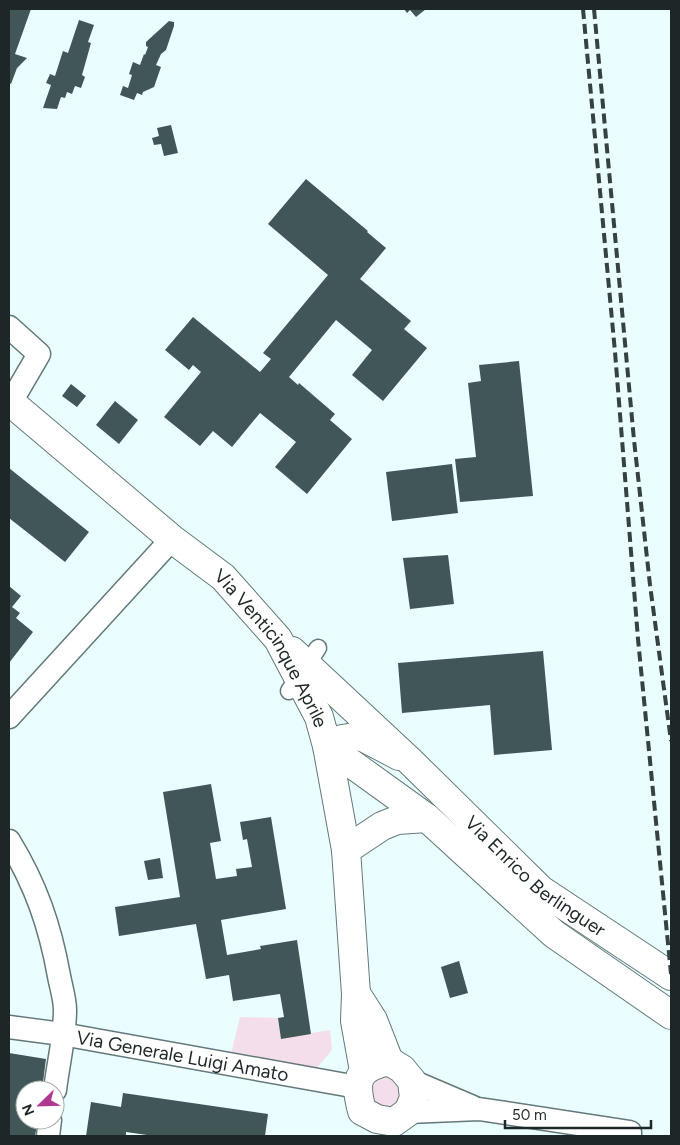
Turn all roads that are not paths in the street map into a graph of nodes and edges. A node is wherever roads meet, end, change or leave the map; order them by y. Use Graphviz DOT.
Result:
graph roads {
  1 [pos="9,327"];
  2 [pos="10,401"];
  3 [pos="172,539"];
  4 [pos="278,639"];
  5 [pos="303,670"];
  6 [pos="9,717"];
  7 [pos="327,746"];
  8 [pos="411,762"];
  9 [pos="427,818"];
  10 [pos="9,842"];
  11 [pos="346,850"];
  12 [pos="671,976"];
  13 [pos="671,1015"];
  14 [pos="9,1027"];
  15 [pos="62,1034"];
  16 [pos="55,1080"];
  17 [pos="412,1081"];
  18 [pos="367,1093"];
  19 [pos="478,1109"];
  20 [pos="396,1123"];
  21 [pos="630,1136"];
  1 -- 2 [label="street"];
  2 -- 3 [label="main road, Via Venticinque Aprile"];
  3 -- 4 [label="main road, Via Venticinque Aprile"];
  3 -- 6 [label="street"];
  4 -- 5 [label="main road, Via Enrico Berlinguer"];
  5 -- 7 [label="main road, Via Venticinque Aprile"];
  5 -- 8 [label="main road, Via Enrico Berlinguer"];
  7 -- 8 [label="main road, Via Enrico Berlinguer"];
  7 -- 9 [label="main road, Via Enrico Berlinguer"];
  7 -- 11 [label="main road, Via Venticinque Aprile"];
  8 -- 12 [label="main road, Via Enrico Berlinguer"];
  9 -- 11 [label="main road"];
  9 -- 13 [label="main road, Via Enrico Berlinguer"];
  10 -- 15 [label="street"];
  11 -- 18 [label="main road, Via Venticinque Aprile"];
  14 -- 15 [label="street, Via Generale Luigi Amato"];
  15 -- 16 [label="street"];
  15 -- 18 [label="street, Via Generale Luigi Amato"];
  17 -- 18 [label="main road"];
  17 -- 19 [label="street"];
  17 -- 20 [label="main road"];
  18 -- 20 [label="main road"];
  19 -- 20 [label="street"];
  19 -- 21 [label="street"];
}
